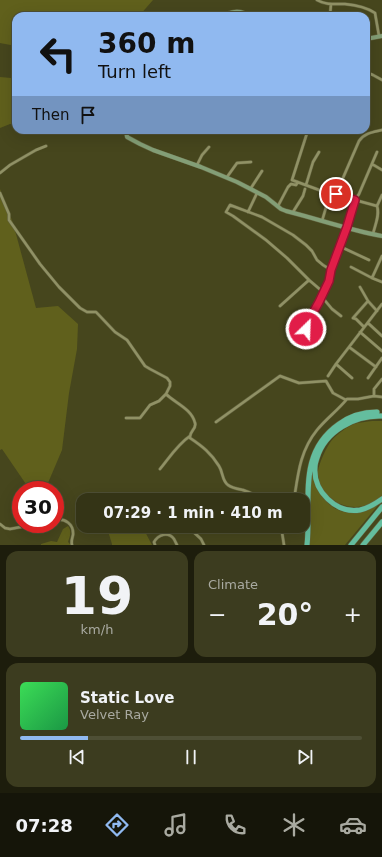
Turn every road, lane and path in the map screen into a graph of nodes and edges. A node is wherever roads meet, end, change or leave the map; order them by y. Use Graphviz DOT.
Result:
graph roads {
  1 [pos="317,0"];
  2 [pos="331,4"];
  3 [pos="330,12"];
  4 [pos="380,36"];
  5 [pos="370,38"];
  6 [pos="370,74"];
  7 [pos="382,80"];
  8 [pos="382,130"];
  9 [pos="370,133"];
  10 [pos="127,134"];
  11 [pos="307,134"];
  12 [pos="366,134"];
  13 [pos="46,146"];
  14 [pos="209,146"];
  15 [pos="319,152"];
  16 [pos="378,152"];
  17 [pos="251,162"];
  18 [pos="372,164"];
  19 [pos="197,165"];
  20 [pos="382,170"];
  21 [pos="262,171"];
  22 [pos="0,173"];
  23 [pos="227,177"];
  24 [pos="298,182"];
  25 [pos="306,184"];
  26 [pos="251,188"];
  27 [pos="305,189"];
  28 [pos="257,192"];
  29 [pos="0,193"];
  30 [pos="382,195"];
  31 [pos="355,200"];
  32 [pos="278,206"];
  33 [pos="377,206"];
  34 [pos="248,212"];
  35 [pos="293,212"];
  36 [pos="322,221"];
  37 [pos="347,227"];
  38 [pos="372,234"];
  39 [pos="382,236"];
  40 [pos="339,246"];
  41 [pos="382,256"];
  42 [pos="369,260"];
  43 [pos="351,267"];
  44 [pos="331,270"];
  45 [pos="372,278"];
  46 [pos="309,280"];
  47 [pos="382,282"];
  48 [pos="360,287"];
  49 [pos="323,292"];
  50 [pos="321,297"];
  51 [pos="368,301"];
  52 [pos="382,304"];
  53 [pos="280,306"];
  54 [pos="377,311"];
  55 [pos="341,316"];
  56 [pos="368,324"];
  57 [pos="364,327"];
  58 [pos="360,332"];
  59 [pos="302,335"];
  60 [pos="382,336"];
  61 [pos="349,347"];
  62 [pos="382,350"];
  63 [pos="382,358"];
  64 [pos="336,364"];
  65 [pos="376,367"];
  66 [pos="328,376"];
  67 [pos="352,378"];
  68 [pos="368,378"];
  69 [pos="382,379"];
  70 [pos="166,394"];
  71 [pos="374,396"];
  72 [pos="382,397"];
  73 [pos="346,400"];
  74 [pos="382,413"];
  75 [pos="382,416"];
  76 [pos="126,418"];
  77 [pos="216,422"];
  78 [pos="190,436"];
  79 [pos="160,469"];
  80 [pos="250,493"];
  81 [pos="295,493"];
  82 [pos="382,499"];
  83 [pos="382,507"];
  84 [pos="64,520"];
  85 [pos="382,523"];
  86 [pos="0,524"];
  87 [pos="12,529"];
  88 [pos="195,533"];
  89 [pos="282,533"];
  90 [pos="72,545"];
  91 [pos="155,545"];
  92 [pos="177,545"];
  93 [pos="204,545"];
  94 [pos="284,545"];
  95 [pos="307,545"];
  96 [pos="351,545"];
  97 [pos="363,545"];
  1 -- 2 [label="street"];
  2 -- 3 [label="street"];
  2 -- 4 [label="street"];
  4 -- 5 [label="street"];
  6 -- 7 [label="street"];
  8 -- 9 [label="street"];
  10 -- 19 [label="street"];
  11 -- 24 [label="street"];
  12 -- 31 [label="street"];
  13 -- 22 [label="street"];
  14 -- 19 [label="street"];
  15 -- 25 [label="street"];
  16 -- 18 [label="street"];
  17 -- 23 [label="street"];
  18 -- 20 [label="street"];
  18 -- 31 [label="street"];
  19 -- 23 [label="street"];
  21 -- 26 [label="street"];
  23 -- 26 [label="street"];
  24 -- 25 [label="street"];
  24 -- 32 [label="street"];
  25 -- 36 [label="street"];
  26 -- 28 [label="street"];
  27 -- 35 [label="street"];
  28 -- 32 [label="street"];
  28 -- 34 [label="street"];
  29 -- 70 [label="street"];
  30 -- 33 [label="street"];
  31 -- 33 [label="street"];
  31 -- 37 [label="street"];
  32 -- 35 [label="street"];
  33 -- 38 [label="street"];
  34 -- 44 [label="street"];
  34 -- 46 [label="street"];
  35 -- 36 [label="street"];
  36 -- 37 [label="street"];
  37 -- 38 [label="street"];
  37 -- 40 [label="street"];
  38 -- 39 [label="street"];
  40 -- 42 [label="street"];
  40 -- 44 [label="street"];
  41 -- 45 [label="street"];
  43 -- 45 [label="street"];
  44 -- 49 [label="street"];
  45 -- 47 [label="street"];
  46 -- 49 [label="street"];
  46 -- 53 [label="street"];
  48 -- 51 [label="street"];
  49 -- 50 [label="street"];
  50 -- 55 [label="street"];
  50 -- 59 [label="street"];
  51 -- 54 [label="street"];
  51 -- 57 [label="street"];
  52 -- 54 [label="street"];
  54 -- 56 [label="street"];
  56 -- 57 [label="street"];
  56 -- 60 [label="street"];
  57 -- 58 [label="street"];
  58 -- 61 [label="street"];
  58 -- 62 [label="street"];
  61 -- 64 [label="street"];
  61 -- 65 [label="street"];
  63 -- 65 [label="street"];
  64 -- 66 [label="street"];
  64 -- 67 [label="street"];
  65 -- 68 [label="street"];
  69 -- 71 [label="street"];
  70 -- 76 [label="street"];
  70 -- 78 [label="street"];
  71 -- 72 [label="street"];
  71 -- 73 [label="street"];
  73 -- 77 [label="street"];
  73 -- 81 [label="street"];
  74 -- 95 [label="highway"];
  75 -- 82 [label="highway"];
  78 -- 79 [label="street"];
  78 -- 80 [label="street"];
  83 -- 96 [label="highway"];
  84 -- 90 [label="street"];
  85 -- 97 [label="highway"];
  86 -- 87 [label="street"];
  88 -- 93 [label="street"];
  89 -- 94 [label="street"];
  91 -- 92 [label="street"];
}
